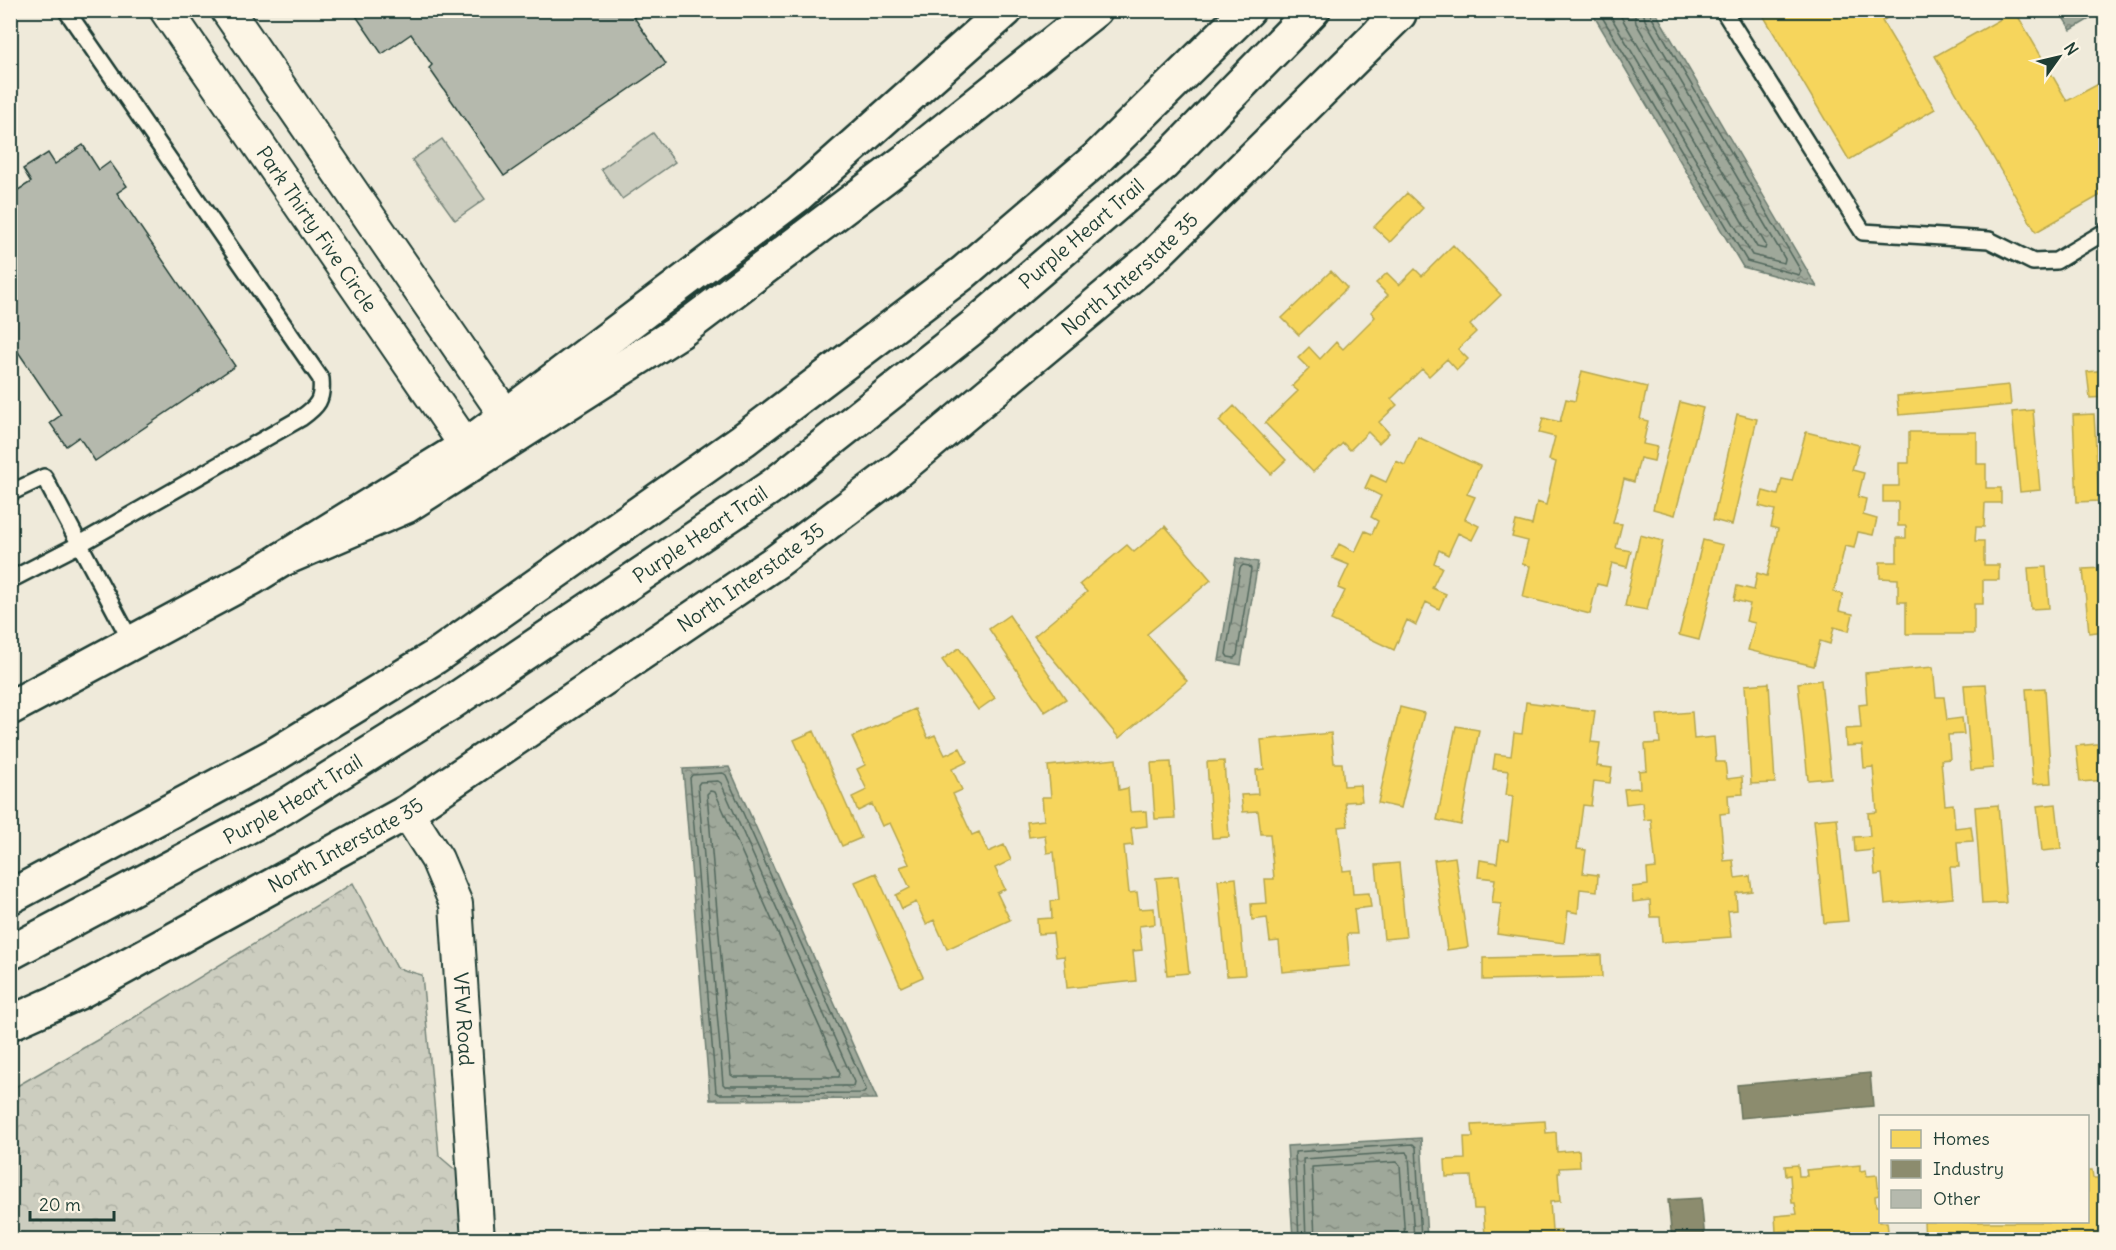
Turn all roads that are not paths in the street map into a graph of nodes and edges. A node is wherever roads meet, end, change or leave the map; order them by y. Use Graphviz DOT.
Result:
graph roads {
  1 [pos="66,10"];
  2 [pos="166,10"];
  3 [pos="227,10"];
  4 [pos="1006,10"];
  5 [pos="1095,10"];
  6 [pos="1248,10"];
  7 [pos="1313,10"];
  8 [pos="1402,10"];
  9 [pos="1723,10"];
  10 [pos="1388,22"];
  11 [pos="2106,231"];
  12 [pos="506,416"];
  13 [pos="466,446"];
  14 [pos="10,493"];
  15 [pos="80,544"];
  16 [pos="283,559"];
  17 [pos="10,580"];
  18 [pos="132,643"];
  19 [pos="10,708"];
  20 [pos="407,812"];
  21 [pos="10,897"];
  22 [pos="10,953"];
  23 [pos="10,1023"];
  24 [pos="478,1239"];
  1 -- 15 [label="lane"];
  2 -- 13 [label="street, Park Thirty Five Circle"];
  3 -- 12 [label="street"];
  4 -- 12 [label="main road"];
  5 -- 16 [label="main road"];
  6 -- 21 [label="main road"];
  7 -- 22 [label="main road, Purple Heart Trail"];
  8 -- 10 [label="main road, North Interstate 35"];
  9 -- 11 [label="lane"];
  10 -- 20 [label="main road, North Interstate 35"];
  12 -- 13 [label="main road"];
  13 -- 16 [label="main road"];
  14 -- 15 [label="lane"];
  15 -- 17 [label="lane"];
  15 -- 18 [label="lane"];
  16 -- 18 [label="main road"];
  18 -- 19 [label="main road"];
  20 -- 23 [label="main road, North Interstate 35"];
  20 -- 24 [label="street, VFW Road"];
}
